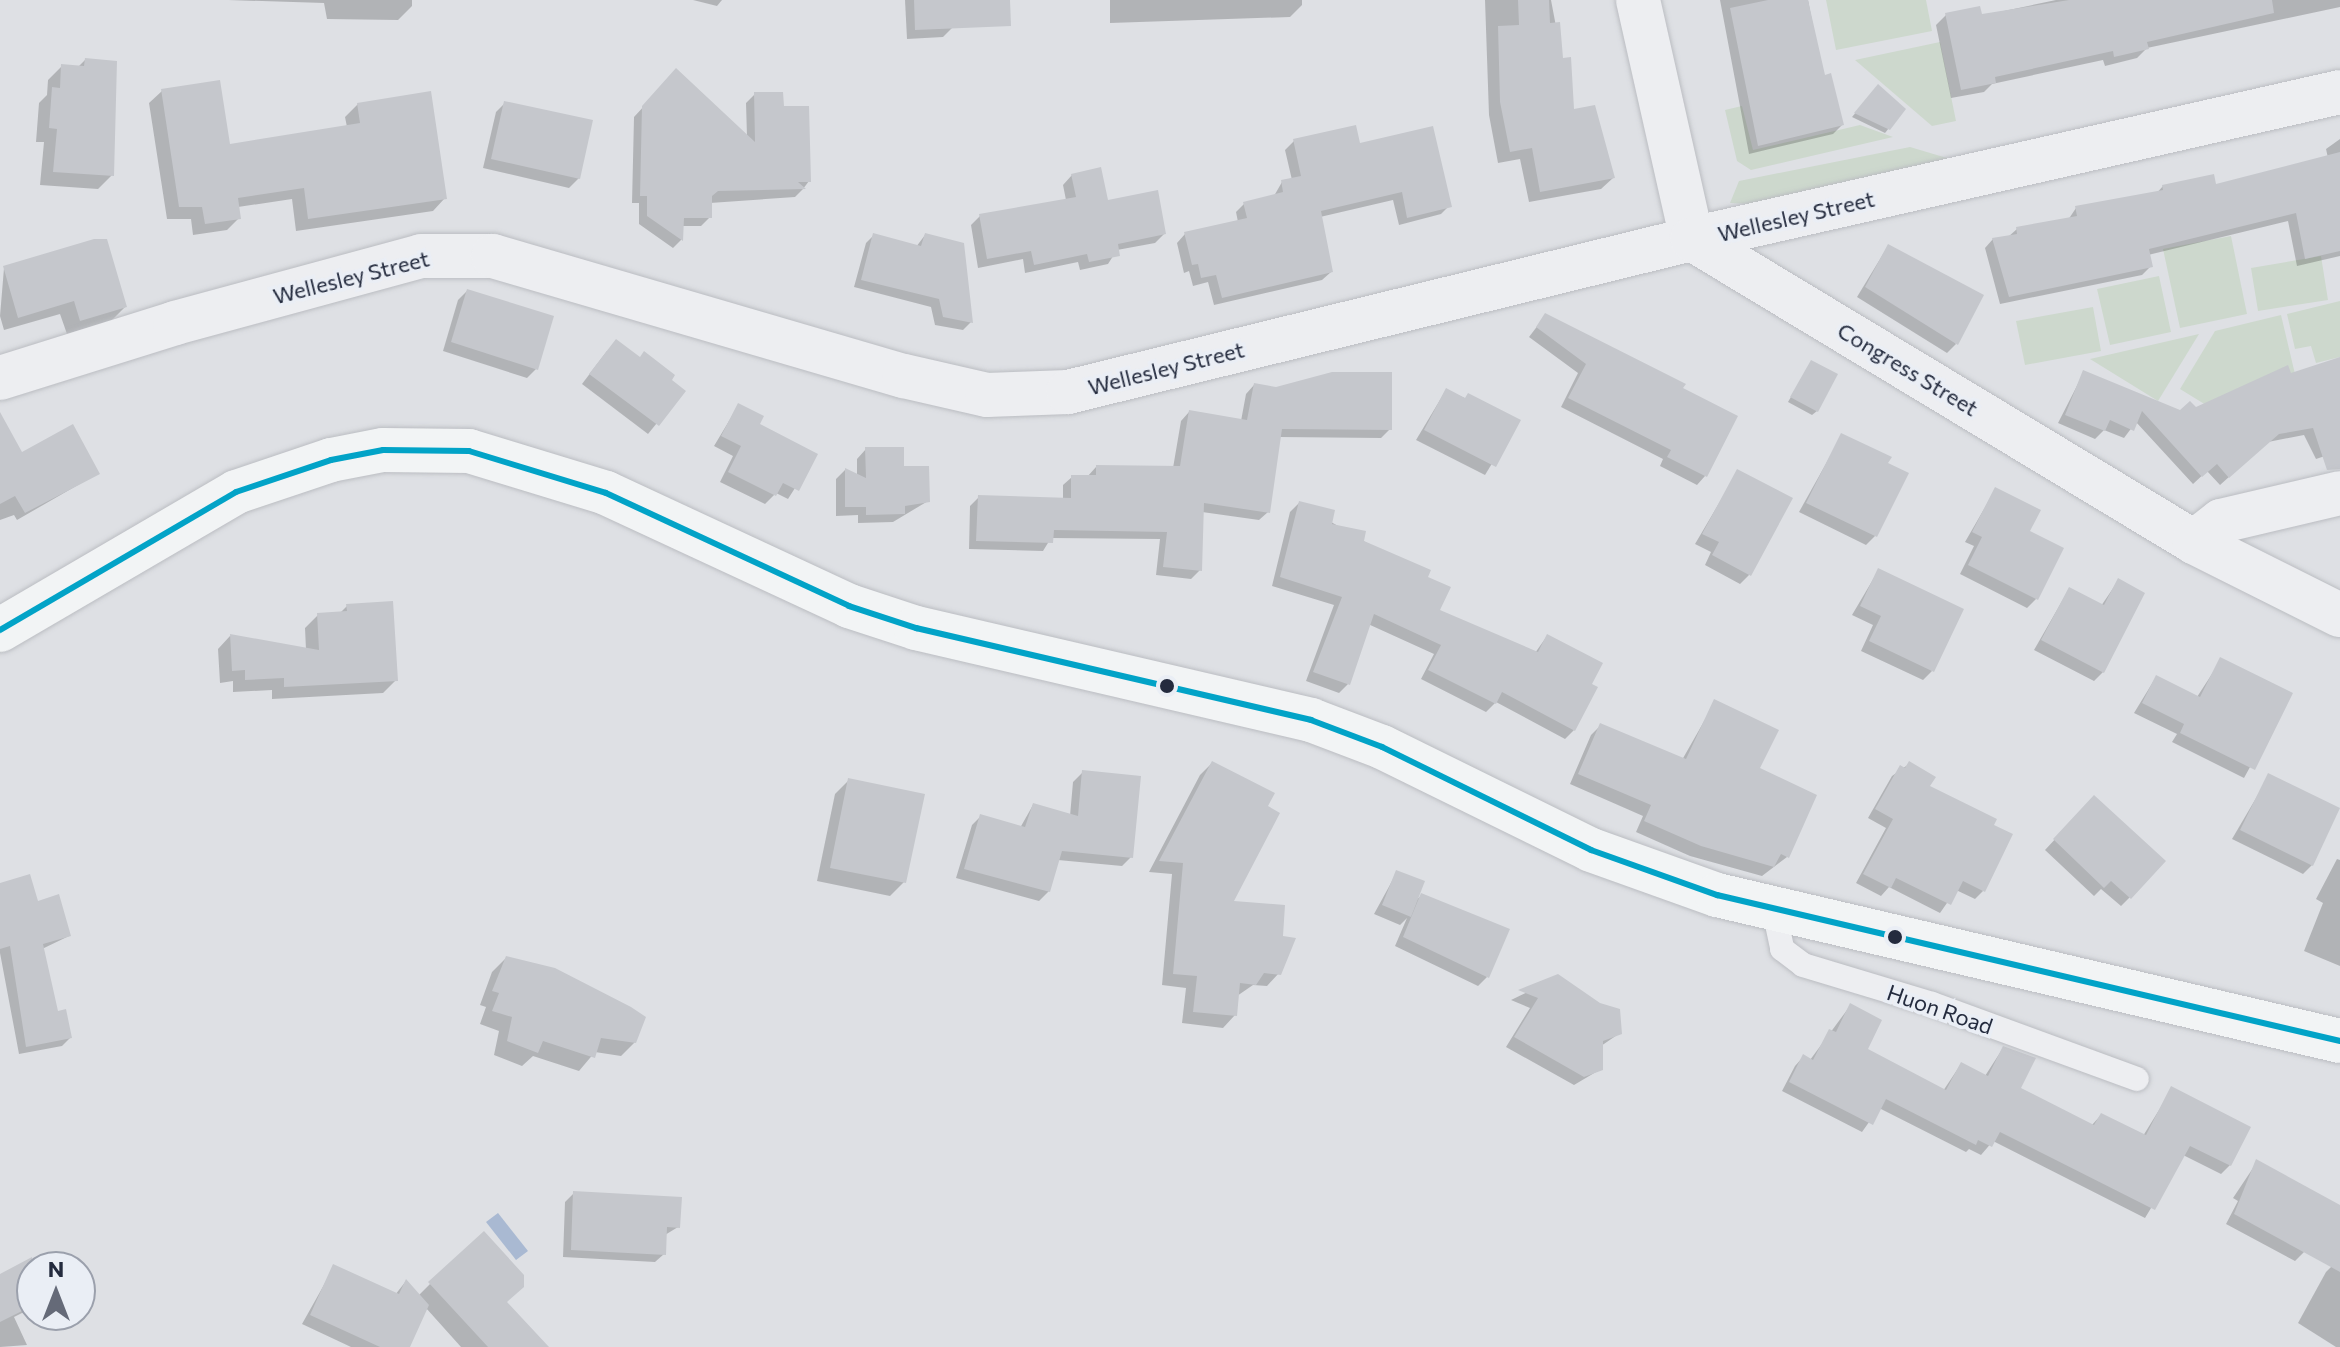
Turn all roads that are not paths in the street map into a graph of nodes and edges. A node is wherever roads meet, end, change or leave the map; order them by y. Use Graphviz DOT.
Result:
graph roads {
  1 [pos="1638,0"];
  2 [pos="2340,92"];
  3 [pos="1692,239"];
  4 [pos="0,378"];
  5 [pos="2340,493"];
  6 [pos="2194,542"];
  7 [pos="2340,615"];
  8 [pos="0,630"];
  9 [pos="1774,910"];
  10 [pos="2340,1041"];
  11 [pos="2137,1079"];
  1 -- 3 [label="street"];
  2 -- 3 [label="street, Wellesley Street"];
  3 -- 4 [label="street, Wellesley Street"];
  3 -- 6 [label="street, Congress Street"];
  5 -- 6 [label="street"];
  6 -- 7 [label="street, Congress Street"];
  8 -- 9 [label="main road"];
  9 -- 10 [label="main road"];
  9 -- 11 [label="lane, Huon Road"];
}
